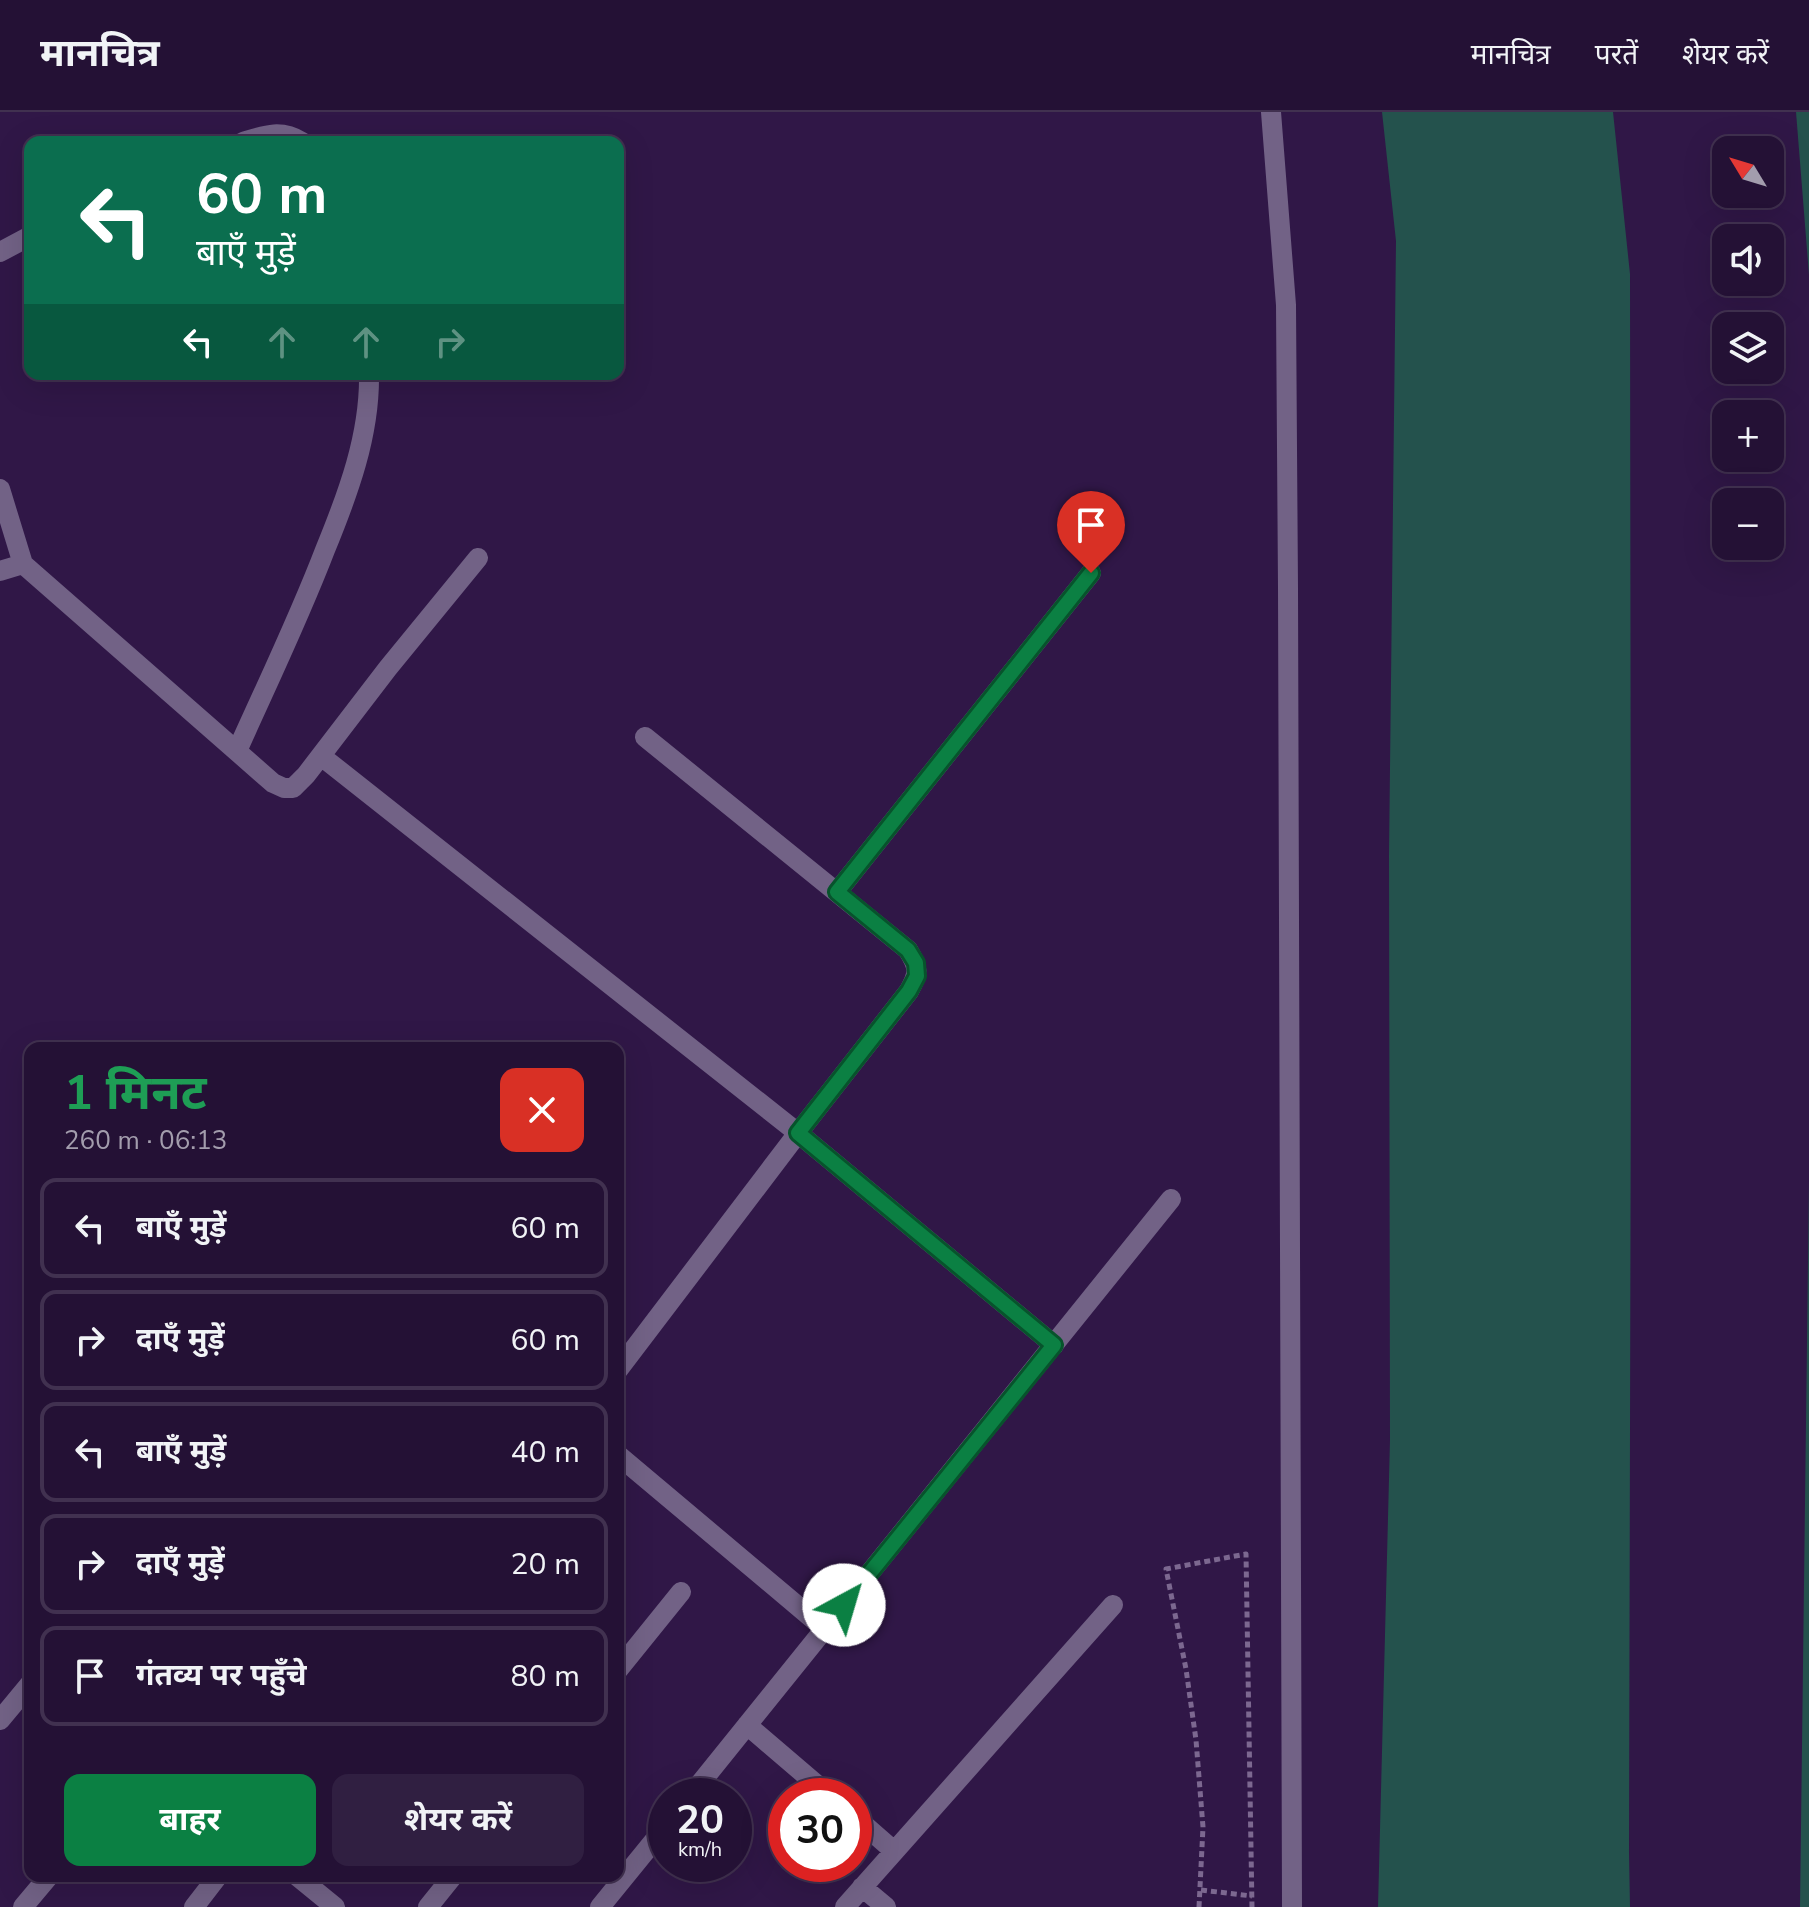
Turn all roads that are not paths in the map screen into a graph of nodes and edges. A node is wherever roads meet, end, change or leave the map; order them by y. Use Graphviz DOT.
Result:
graph roads {
  1 [pos="1271,112"];
  2 [pos="262,136"];
  3 [pos="287,136"];
  4 [pos="24,239"];
  5 [pos="0,252"];
  6 [pos="369,380"];
  7 [pos="0,489"];
  8 [pos="478,558"];
  9 [pos="23,564"];
  10 [pos="0,571"];
  11 [pos="1091,573"];
  12 [pos="645,737"];
  13 [pos="237,751"];
  14 [pos="321,756"];
  15 [pos="837,892"];
  16 [pos="798,1133"];
  17 [pos="1171,1199"];
  18 [pos="1054,1345"];
  19 [pos="624,1362"];
  20 [pos="624,1460"];
  21 [pos="681,1592"];
  22 [pos="1113,1605"];
  23 [pos="825,1629"];
  24 [pos="624,1663"];
  25 [pos="24,1691"];
  26 [pos="0,1720"];
  27 [pos="747,1725"];
  28 [pos="704,1778"];
  29 [pos="809,1778"];
  30 [pos="872,1832"];
  31 [pos="648,1848"];
  32 [pos="894,1851"];
  33 [pos="624,1878"];
  34 [pos="44,1882"];
  35 [pos="213,1882"];
  36 [pos="304,1882"];
  37 [pos="448,1882"];
  38 [pos="620,1882"];
  39 [pos="862,1887"];
  40 [pos="23,1907"];
  41 [pos="194,1907"];
  42 [pos="335,1907"];
  43 [pos="428,1907"];
  44 [pos="600,1907"];
  45 [pos="845,1907"];
  46 [pos="886,1907"];
  47 [pos="1292,1907"];
  1 -- 47 [label="street"];
  2 -- 3 [label="street"];
  4 -- 5 [label="street"];
  6 -- 13 [label="street"];
  7 -- 9 [label="street"];
  8 -- 14 [label="street"];
  9 -- 10 [label="street"];
  9 -- 13 [label="street"];
  11 -- 15 [label="street"];
  12 -- 15 [label="street"];
  13 -- 14 [label="street"];
  14 -- 16 [label="street"];
  15 -- 16 [label="street"];
  16 -- 18 [label="street"];
  16 -- 19 [label="street"];
  17 -- 18 [label="street"];
  18 -- 23 [label="street"];
  20 -- 23 [label="street"];
  21 -- 24 [label="street"];
  22 -- 32 [label="street"];
  23 -- 27 [label="street"];
  25 -- 26 [label="street"];
  27 -- 28 [label="street"];
  27 -- 29 [label="street"];
  30 -- 32 [label="street"];
  31 -- 33 [label="street"];
  32 -- 39 [label="street"];
  34 -- 40 [label="street"];
  35 -- 41 [label="street"];
  36 -- 42 [label="street"];
  37 -- 43 [label="street"];
  38 -- 44 [label="street"];
  39 -- 45 [label="street"];
  39 -- 46 [label="street"];
}
